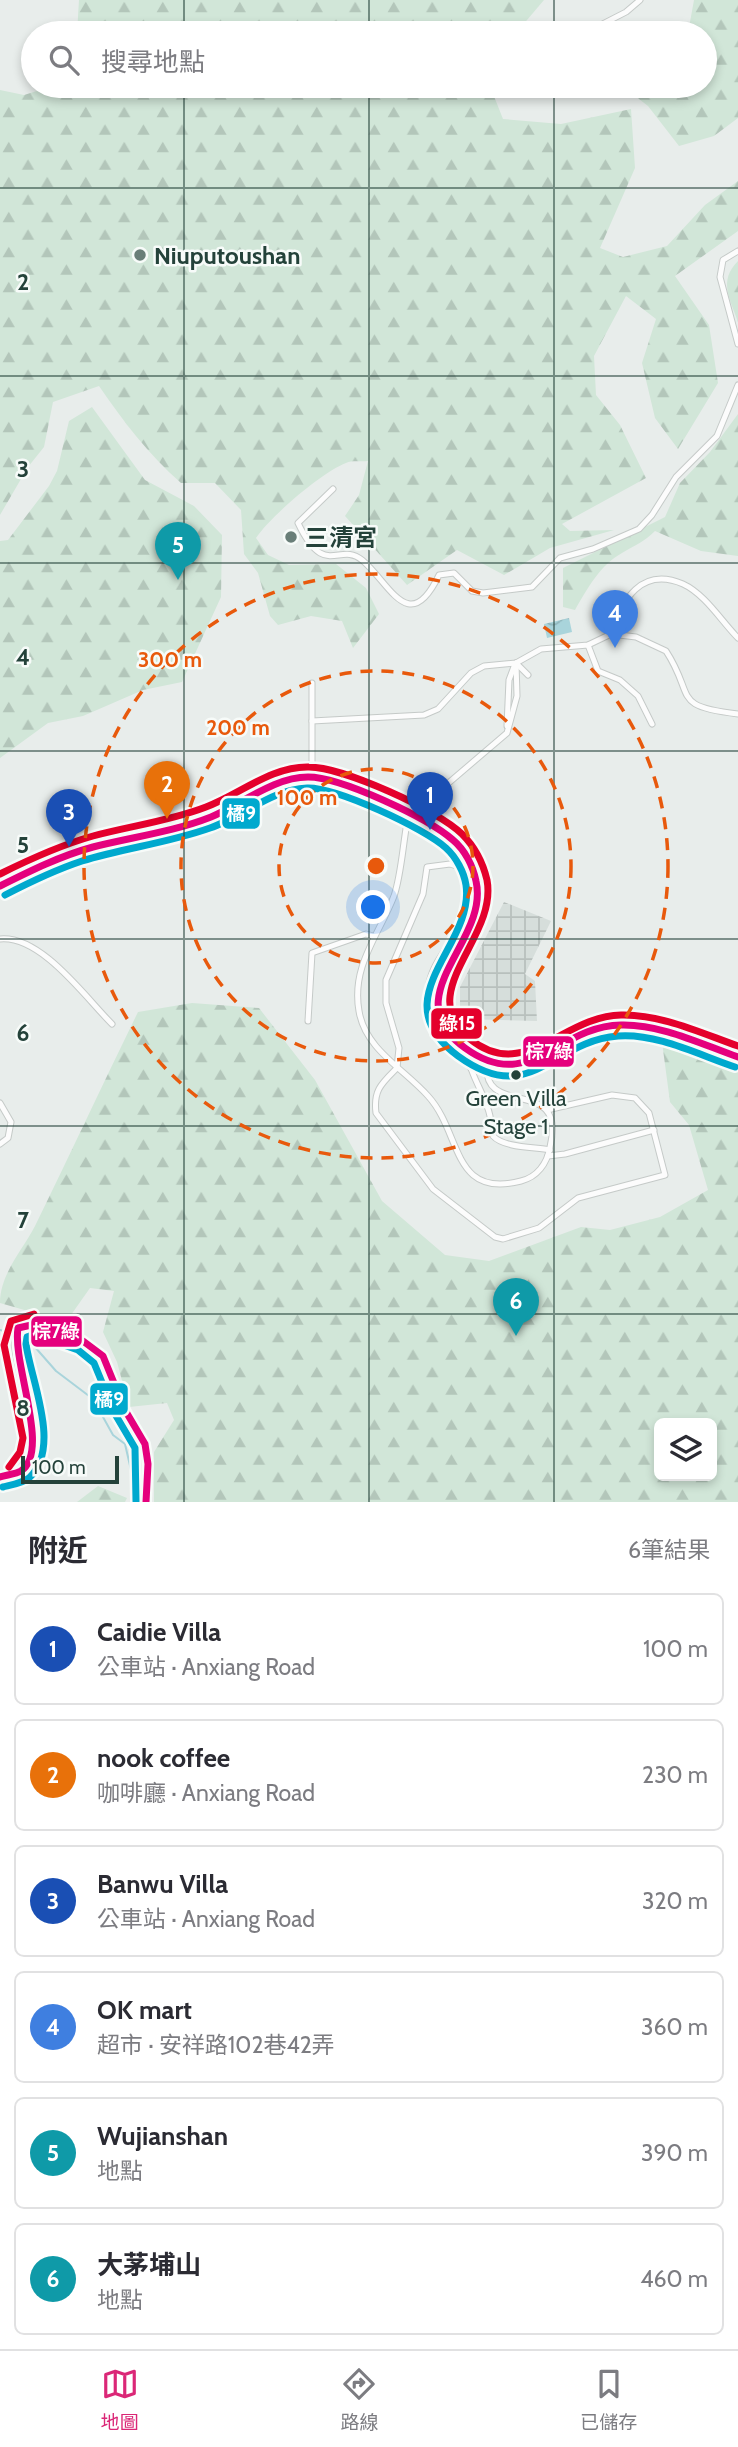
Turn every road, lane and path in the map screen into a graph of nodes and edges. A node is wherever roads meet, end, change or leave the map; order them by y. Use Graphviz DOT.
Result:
graph roads {
  1 [pos="640,0"];
  2 [pos="609,21"];
  3 [pos="738,251"];
  4 [pos="738,344"];
  5 [pos="738,386"];
  6 [pos="333,489"];
  7 [pos="611,634"];
  8 [pos="738,638"];
  9 [pos="588,645"];
  10 [pos="516,663"];
  11 [pos="528,675"];
  12 [pos="312,683"];
  13 [pos="738,714"];
  14 [pos="312,721"];
  15 [pos="652,724"];
  16 [pos="312,777"];
  17 [pos="411,815"];
  18 [pos="0,886"];
  19 [pos="373,936"];
  20 [pos="0,939"];
  21 [pos="308,1021"];
  22 [pos="112,1024"];
  23 [pos="738,1057"];
  24 [pos="487,1062"];
  25 [pos="397,1068"];
  26 [pos="0,1103"];
  27 [pos="547,1110"];
  28 [pos="654,1130"];
  29 [pos="0,1144"];
  30 [pos="549,1153"];
  31 [pos="0,1476"];
  32 [pos="146,1502"];
  1 -- 2 [label="street"];
  3 -- 4 [label="street"];
  5 -- 6 [label="street"];
  7 -- 8 [label="street"];
  7 -- 9 [label="street"];
  7 -- 13 [label="street"];
  9 -- 10 [label="street"];
  9 -- 15 [label="street"];
  10 -- 11 [label="street"];
  10 -- 14 [label="street"];
  10 -- 17 [label="street"];
  12 -- 14 [label="street"];
  14 -- 16 [label="street"];
  16 -- 17 [label="street"];
  16 -- 18 [label="street"];
  17 -- 19 [label="street"];
  17 -- 24 [label="street"];
  19 -- 21 [label="street"];
  19 -- 25 [label="street"];
  20 -- 22 [label="street"];
  23 -- 24 [label="street"];
  24 -- 27 [label="street"];
  25 -- 28 [label="street"];
  25 -- 30 [label="street"];
  25 -- 30 [label="street"];
  26 -- 29 [label="street"];
  27 -- 28 [label="street"];
  27 -- 30 [label="street"];
  28 -- 30 [label="street"];
  31 -- 32 [label="street"];
}
